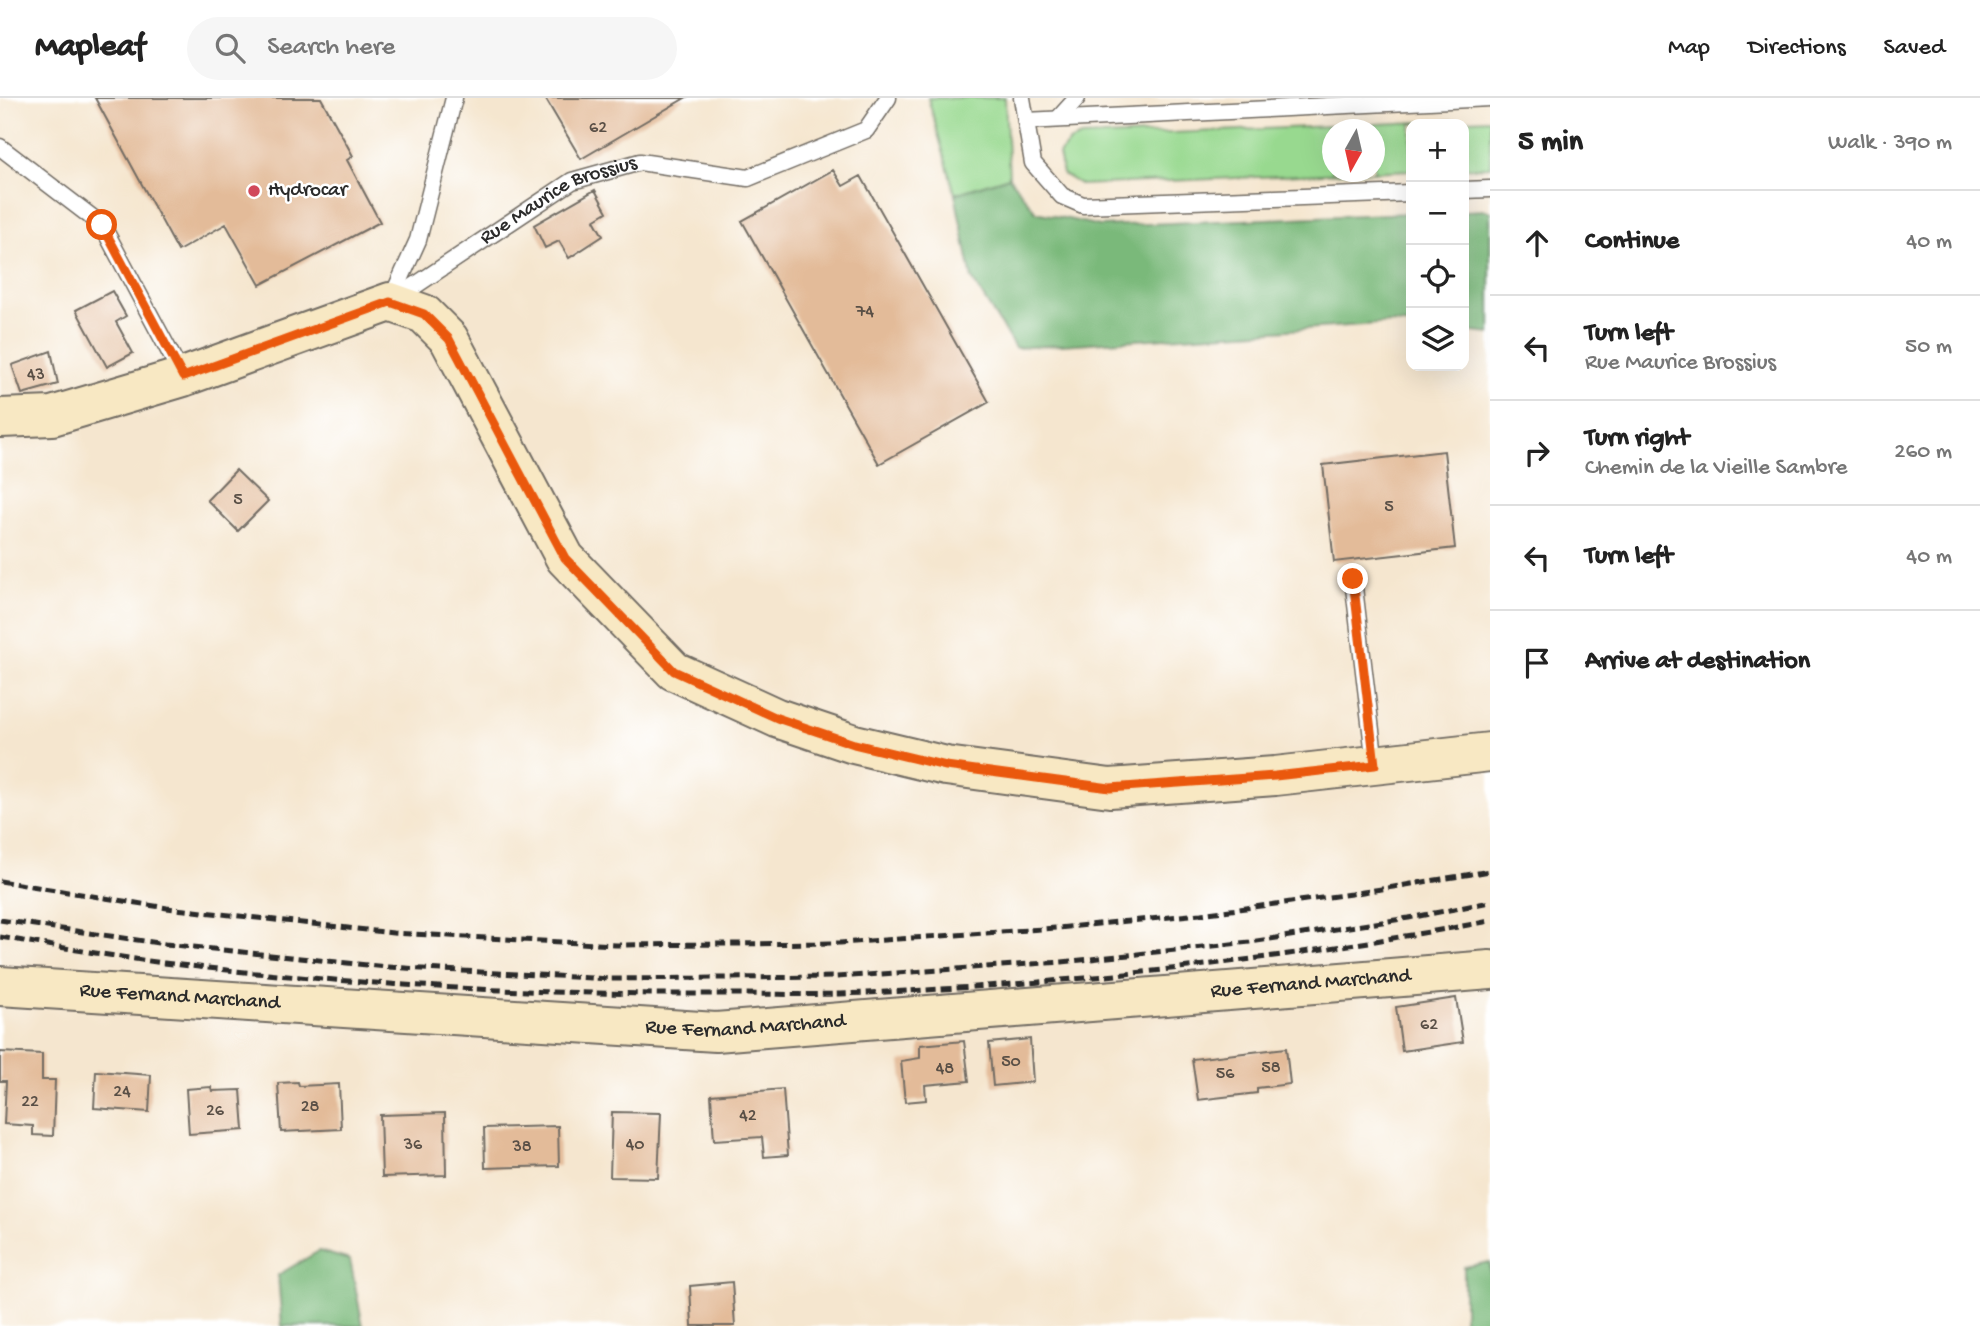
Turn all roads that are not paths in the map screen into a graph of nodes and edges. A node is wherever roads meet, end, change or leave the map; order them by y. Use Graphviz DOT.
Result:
graph roads {
  1 [pos="454,98"];
  2 [pos="888,98"];
  3 [pos="1022,98"];
  4 [pos="1077,98"];
  5 [pos="1490,98"];
  6 [pos="1058,119"];
  7 [pos="1026,121"];
  8 [pos="0,147"];
  9 [pos="1490,189"];
  10 [pos="1469,190"];
  11 [pos="1406,192"];
  12 [pos="390,302"];
  13 [pos="183,377"];
  14 [pos="0,418"];
  15 [pos="1353,579"];
  16 [pos="1490,752"];
  17 [pos="1375,765"];
  18 [pos="1490,971"];
  19 [pos="0,986"];
  1 -- 12 [label="lane"];
  2 -- 12 [label="lane, Rue Maurice Brossius"];
  3 -- 7 [label="lane"];
  4 -- 6 [label="lane"];
  5 -- 6 [label="lane"];
  6 -- 7 [label="lane"];
  7 -- 11 [label="lane"];
  8 -- 13 [label="lane"];
  9 -- 10 [label="lane"];
  12 -- 13 [label="street, Rue Maurice Brossius"];
  12 -- 17 [label="street"];
  13 -- 14 [label="street, Rue Maurice Brossius"];
  15 -- 17 [label="lane"];
  16 -- 17 [label="street"];
  18 -- 19 [label="street, Rue Fernand Marchand"];
}
